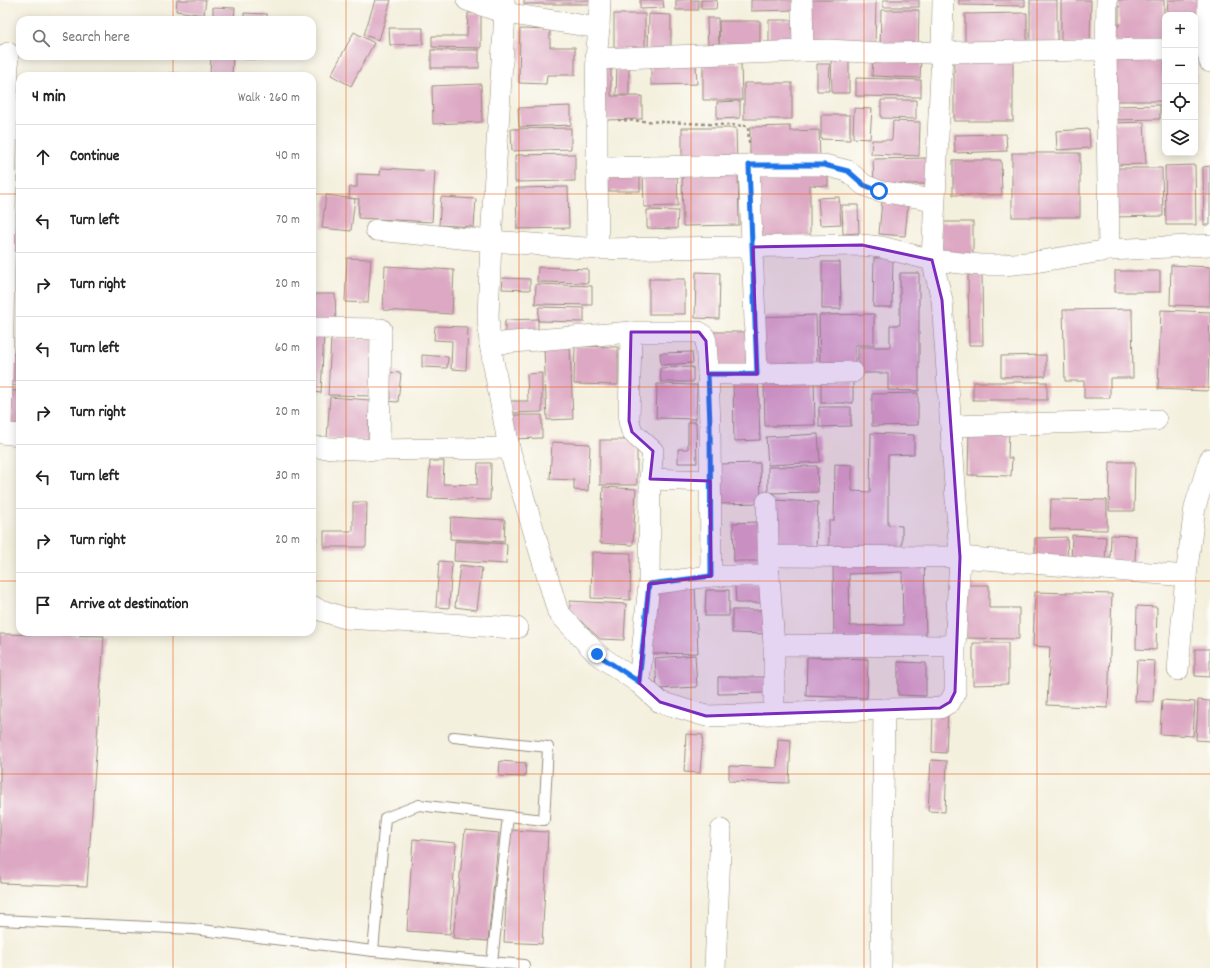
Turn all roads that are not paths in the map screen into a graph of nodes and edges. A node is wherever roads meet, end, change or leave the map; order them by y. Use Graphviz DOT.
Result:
graph roads {
  1 [pos="467,0"];
  2 [pos="600,0"];
  3 [pos="802,0"];
  4 [pos="943,0"];
  5 [pos="1107,0"];
  6 [pos="1208,0"];
  7 [pos="504,7"];
  8 [pos="599,28"];
  9 [pos="1106,50"];
  10 [pos="1162,50"];
  11 [pos="803,51"];
  12 [pos="8,53"];
  13 [pos="942,53"];
  14 [pos="596,59"];
  15 [pos="1210,62"];
  16 [pos="749,165"];
  17 [pos="597,168"];
  18 [pos="934,200"];
  19 [pos="376,230"];
  20 [pos="491,241"];
  21 [pos="1210,245"];
  22 [pos="752,247"];
  23 [pos="598,249"];
  24 [pos="1109,250"];
  25 [pos="932,260"];
  26 [pos="316,328"];
  27 [pos="631,332"];
  28 [pos="490,344"];
  29 [pos="853,372"];
  30 [pos="708,374"];
  31 [pos="757,374"];
  32 [pos="1156,420"];
  33 [pos="951,426"];
  34 [pos="16,435"];
  35 [pos="316,447"];
  36 [pos="509,448"];
  37 [pos="378,450"];
  38 [pos="1210,459"];
  39 [pos="650,479"];
  40 [pos="710,481"];
  41 [pos="767,502"];
  42 [pos="960,557"];
  43 [pos="769,566"];
  44 [pos="711,576"];
  45 [pos="1186,576"];
  46 [pos="649,584"];
  47 [pos="316,610"];
  48 [pos="517,628"];
  49 [pos="774,645"];
  50 [pos="955,646"];
  51 [pos="1178,670"];
  52 [pos="639,682"];
  53 [pos="884,709"];
  54 [pos="774,714"];
  55 [pos="454,738"];
  56 [pos="508,816"];
  57 [pos="721,830"];
  58 [pos="0,920"];
  59 [pos="373,951"];
  60 [pos="492,962"];
  61 [pos="523,968"];
  62 [pos="715,968"];
  63 [pos="882,968"];
  1 -- 7 [label="street"];
  2 -- 8 [label="street"];
  3 -- 11 [label="street"];
  4 -- 13 [label="street"];
  5 -- 9 [label="street"];
  6 -- 15 [label="street"];
  7 -- 8 [label="street"];
  7 -- 20 [label="street"];
  8 -- 14 [label="street"];
  9 -- 10 [label="street"];
  9 -- 13 [label="street"];
  9 -- 24 [label="street"];
  11 -- 13 [label="street"];
  11 -- 14 [label="street"];
  12 -- 34 [label="street"];
  13 -- 18 [label="street"];
  14 -- 17 [label="street"];
  16 -- 17 [label="street"];
  16 -- 18 [label="street"];
  16 -- 22 [label="street"];
  17 -- 23 [label="street"];
  18 -- 25 [label="street"];
  19 -- 20 [label="street"];
  20 -- 23 [label="street"];
  20 -- 28 [label="street"];
  21 -- 24 [label="street"];
  22 -- 23 [label="street"];
  22 -- 25 [label="street"];
  22 -- 31 [label="street"];
  24 -- 25 [label="street"];
  25 -- 33 [label="street"];
  26 -- 37 [label="street"];
  27 -- 28 [label="street"];
  27 -- 30 [label="street"];
  27 -- 39 [label="street"];
  28 -- 36 [label="street"];
  29 -- 31 [label="street"];
  30 -- 31 [label="street"];
  30 -- 40 [label="street"];
  32 -- 33 [label="street"];
  33 -- 42 [label="street"];
  35 -- 37 [label="street"];
  36 -- 37 [label="street"];
  36 -- 52 [label="street"];
  38 -- 45 [label="street"];
  39 -- 40 [label="street"];
  39 -- 46 [label="street"];
  40 -- 44 [label="street"];
  41 -- 43 [label="street"];
  42 -- 43 [label="street"];
  42 -- 45 [label="street"];
  42 -- 50 [label="street"];
  43 -- 44 [label="street"];
  43 -- 49 [label="street"];
  44 -- 46 [label="street"];
  45 -- 51 [label="street"];
  46 -- 52 [label="street"];
  47 -- 48 [label="street"];
  49 -- 50 [label="street"];
  49 -- 54 [label="street"];
  50 -- 53 [label="street"];
  52 -- 54 [label="street"];
  53 -- 54 [label="street"];
  53 -- 63 [label="street"];
  55 -- 56 [label="lane"];
  56 -- 59 [label="lane"];
  56 -- 60 [label="lane"];
  57 -- 62 [label="street"];
  58 -- 59 [label="lane"];
  59 -- 60 [label="lane"];
  60 -- 61 [label="lane"];
}
